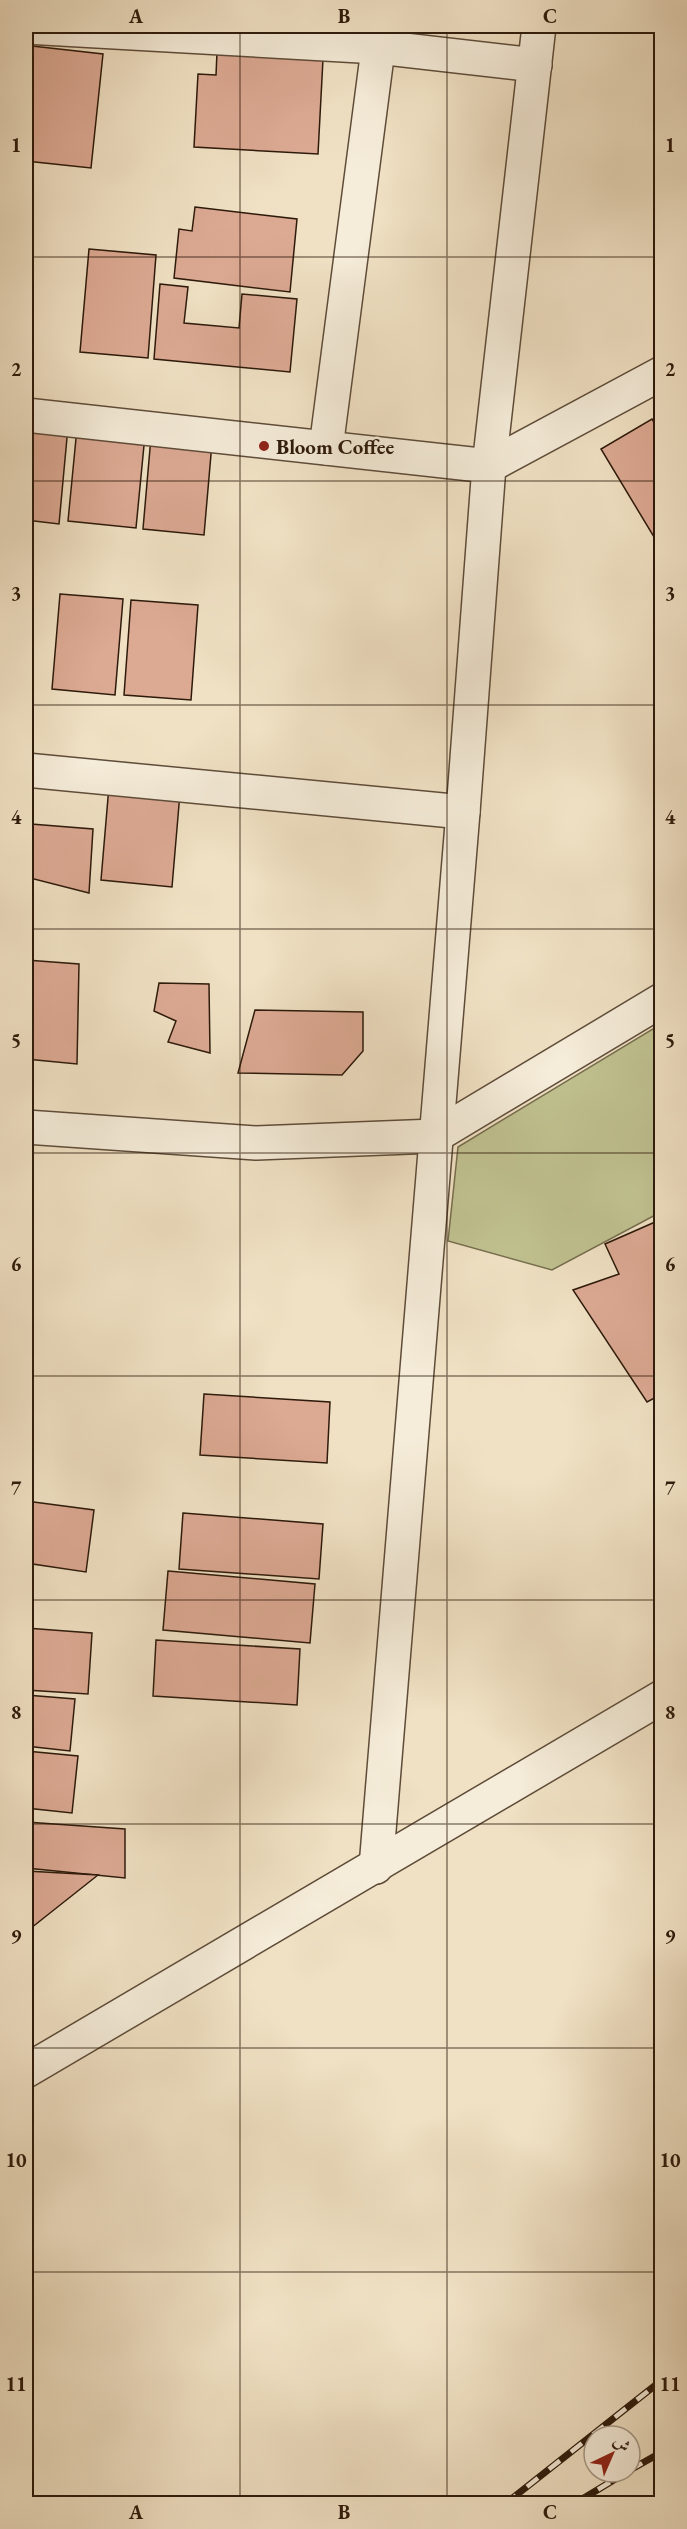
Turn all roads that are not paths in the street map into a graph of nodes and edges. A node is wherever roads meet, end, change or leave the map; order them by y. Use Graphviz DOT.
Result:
graph roads {
  1 [pos="539,26"];
  2 [pos="26,27"];
  3 [pos="380,36"];
  4 [pos="536,65"];
  5 [pos="662,373"];
  6 [pos="26,415"];
  7 [pos="326,448"];
  8 [pos="489,466"];
  9 [pos="26,770"];
  10 [pos="463,812"];
  11 [pos="662,1000"];
  12 [pos="26,1127"];
  13 [pos="435,1136"];
  14 [pos="662,1697"];
  15 [pos="376,1867"];
  16 [pos="26,2071"];
  1 -- 4 [label="street"];
  2 -- 3 [label="street"];
  3 -- 4 [label="street"];
  3 -- 7 [label="street"];
  4 -- 8 [label="street"];
  5 -- 8 [label="street"];
  6 -- 7 [label="street"];
  7 -- 8 [label="street"];
  8 -- 10 [label="street"];
  9 -- 10 [label="street"];
  10 -- 13 [label="street"];
  11 -- 13 [label="street"];
  12 -- 13 [label="street"];
  13 -- 15 [label="street"];
  14 -- 15 [label="street"];
  15 -- 16 [label="street"];
}
